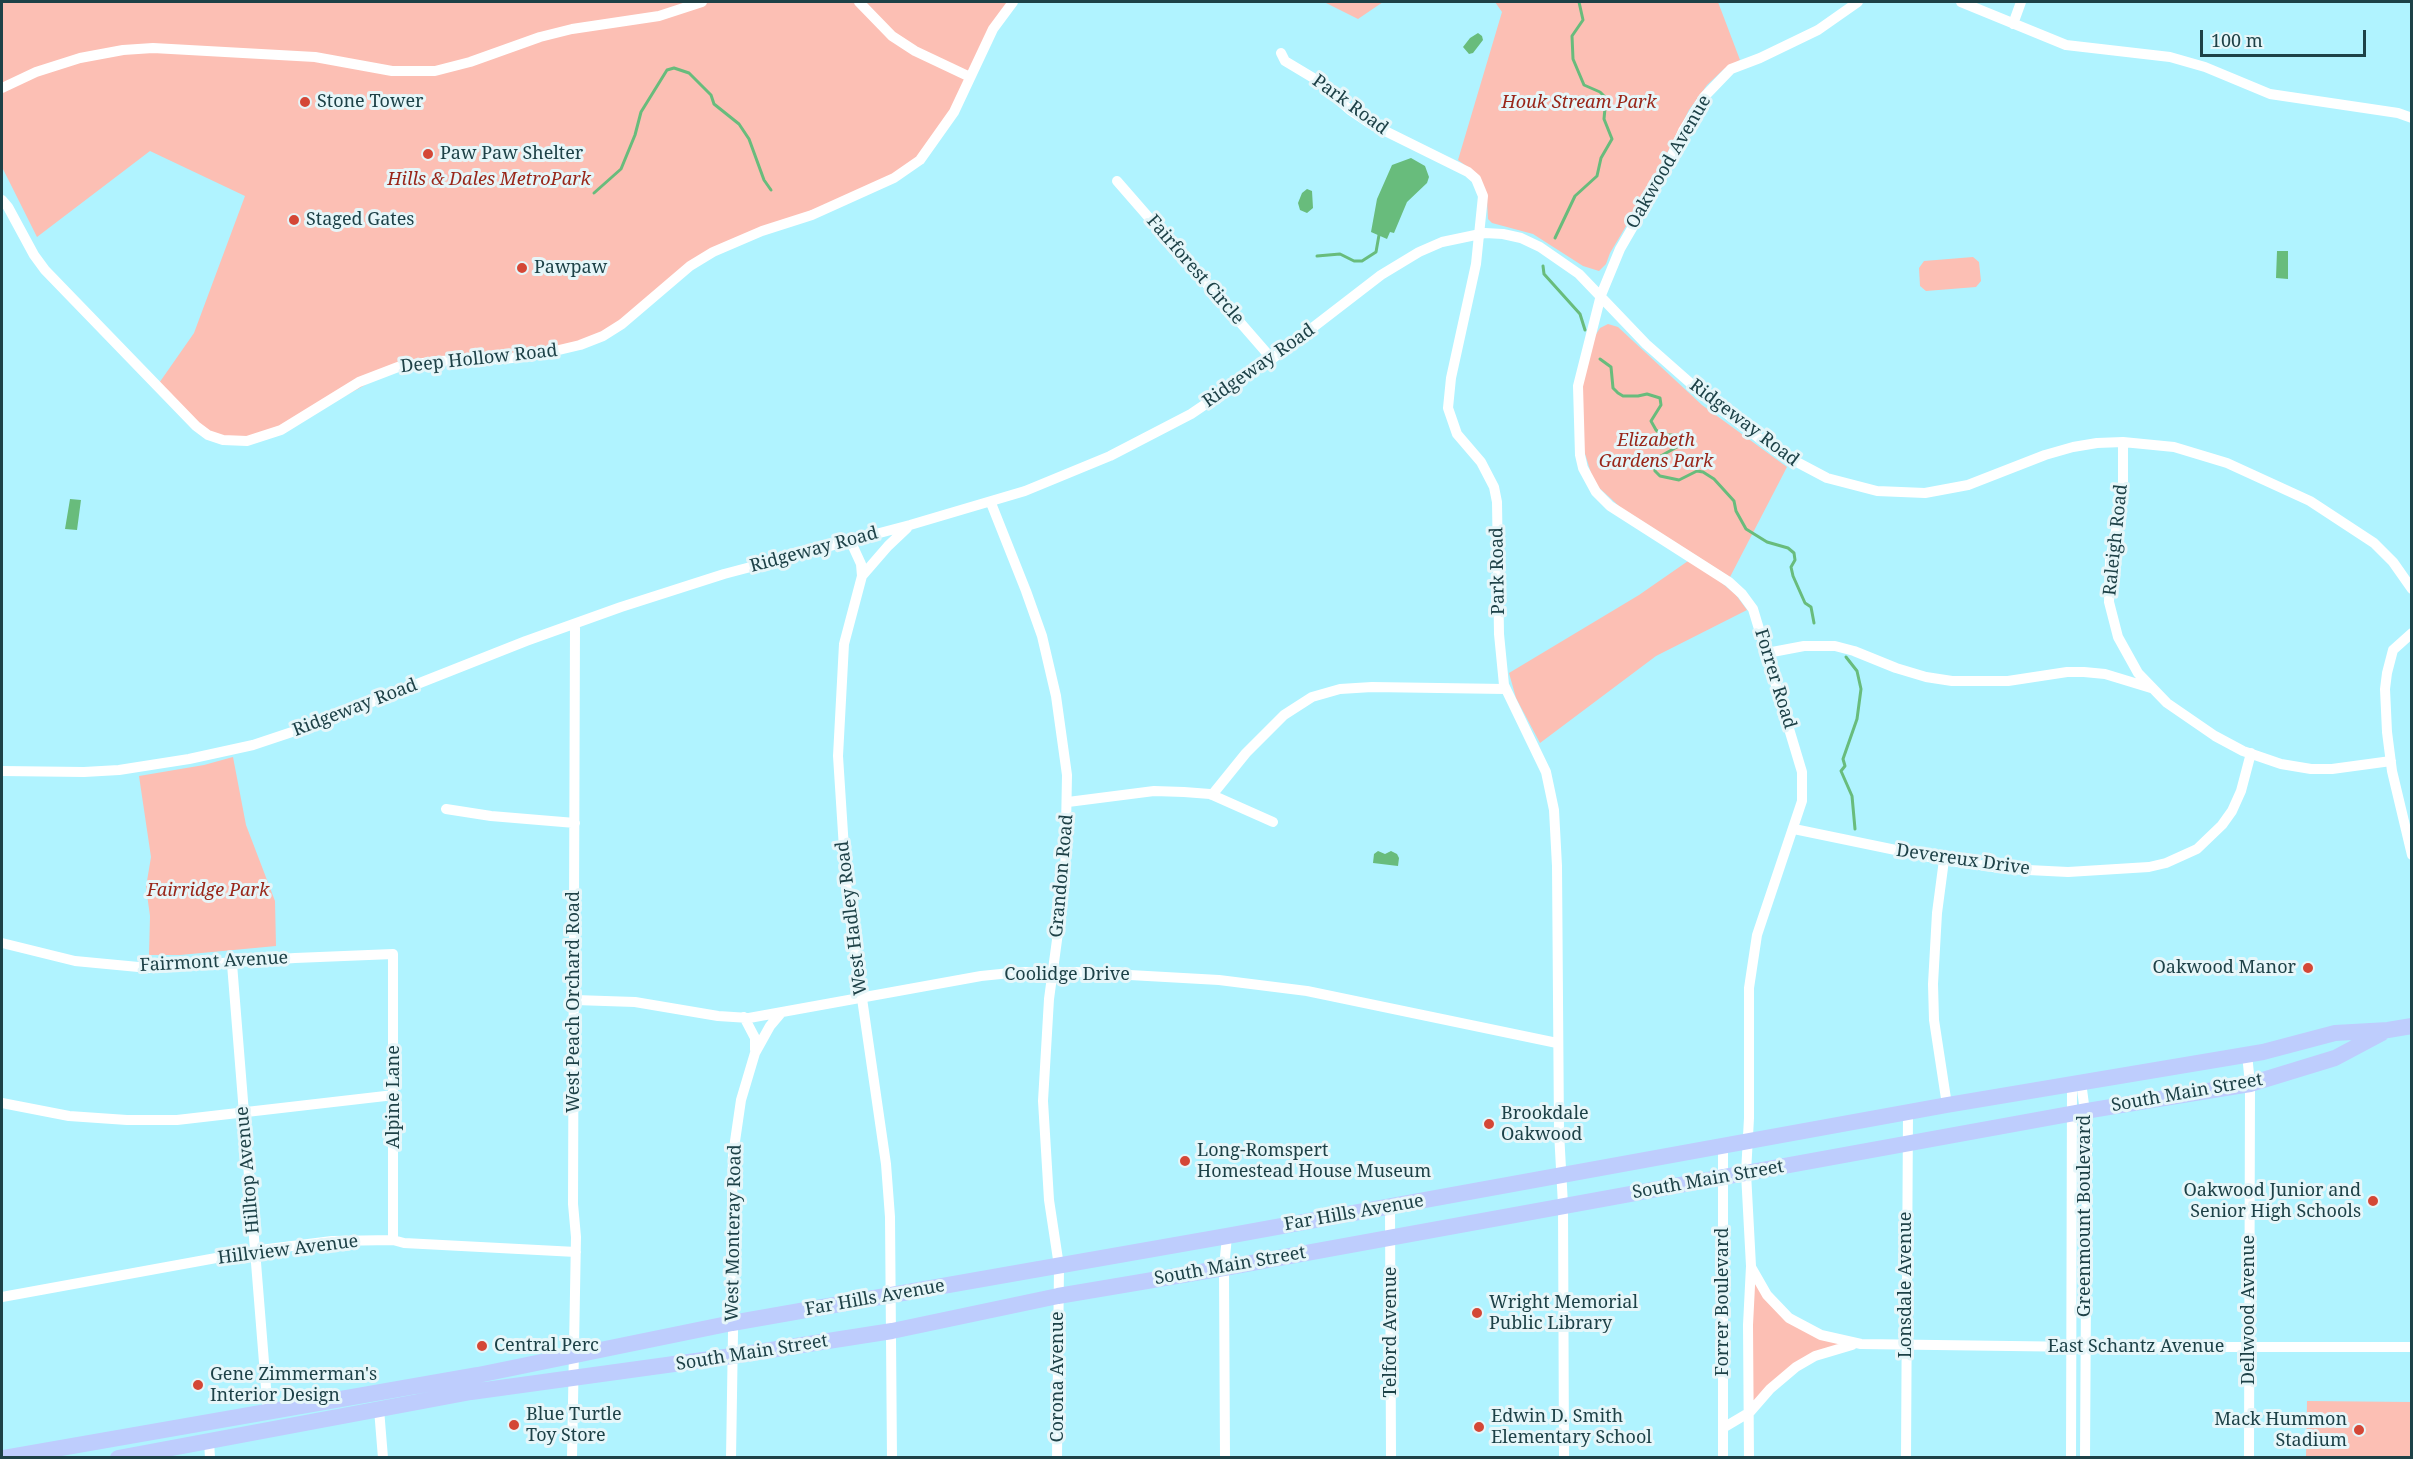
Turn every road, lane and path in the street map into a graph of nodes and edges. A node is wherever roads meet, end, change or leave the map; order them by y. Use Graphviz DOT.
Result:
graph roads {
  1 [pos="702,2"];
  2 [pos="859,2"];
  3 [pos="1013,2"];
  4 [pos="1858,2"];
  5 [pos="1961,2"];
  6 [pos="2021,2"];
  7 [pos="2013,24"];
  8 [pos="1281,53"];
  9 [pos="970,78"];
  10 [pos="2,88"];
  11 [pos="2412,118"];
  12 [pos="1117,181"];
  13 [pos="2,200"];
  14 [pos="1480,234"];
  15 [pos="1601,295"];
  16 [pos="1272,359"];
  17 [pos="2123,442"];
  18 [pos="991,503"];
  19 [pos="910,525"];
  20 [pos="850,540"];
  21 [pos="862,576"];
  22 [pos="2412,589"];
  23 [pos="575,624"];
  24 [pos="2412,633"];
  25 [pos="1767,654"];
  26 [pos="2152,688"];
  27 [pos="1505,689"];
  28 [pos="2251,753"];
  29 [pos="2391,761"];
  30 [pos="2,771"];
  31 [pos="1212,795"];
  32 [pos="1068,802"];
  33 [pos="446,809"];
  34 [pos="1274,822"];
  35 [pos="575,823"];
  36 [pos="1794,829"];
  37 [pos="2412,855"];
  38 [pos="1944,860"];
  39 [pos="2,943"];
  40 [pos="393,954"];
  41 [pos="232,964"];
  42 [pos="1053,971"];
  43 [pos="861,997"];
  44 [pos="575,1000"];
  45 [pos="781,1013"];
  46 [pos="744,1017"];
  47 [pos="2412,1026"];
  48 [pos="2388,1030"];
  49 [pos="1557,1043"];
  50 [pos="755,1053"];
  51 [pos="2247,1054"];
  52 [pos="2076,1083"];
  53 [pos="2250,1084"];
  54 [pos="394,1095"];
  55 [pos="2,1102"];
  56 [pos="1947,1105"];
  57 [pos="1908,1112"];
  58 [pos="2079,1112"];
  59 [pos="243,1114"];
  60 [pos="1748,1142"];
  61 [pos="1907,1145"];
  62 [pos="1723,1146"];
  63 [pos="1746,1173"];
  64 [pos="1562,1175"];
  65 [pos="1723,1177"];
  66 [pos="1563,1205"];
  67 [pos="1390,1206"];
  68 [pos="1227,1236"];
  69 [pos="1391,1237"];
  70 [pos="393,1240"];
  71 [pos="254,1252"];
  72 [pos="576,1252"];
  73 [pos="1059,1266"];
  74 [pos="1750,1266"];
  75 [pos="1224,1269"];
  76 [pos="892,1296"];
  77 [pos="1058,1296"];
  78 [pos="2,1297"];
  79 [pos="732,1323"];
  80 [pos="892,1331"];
  81 [pos="1861,1344"];
  82 [pos="1906,1344"];
  83 [pos="2071,1347"];
  84 [pos="2085,1347"];
  85 [pos="2248,1347"];
  86 [pos="2412,1347"];
  87 [pos="574,1355"];
  88 [pos="732,1356"];
  89 [pos="572,1386"];
  90 [pos="379,1409"];
  91 [pos="268,1412"];
  92 [pos="1750,1412"];
  93 [pos="1723,1428"];
  94 [pos="210,1449"];
  95 [pos="30,1455"];
  96 [pos="4,1458"];
  97 [pos="118,1458"];
  98 [pos="383,1458"];
  99 [pos="572,1458"];
  100 [pos="731,1458"];
  101 [pos="892,1458"];
  102 [pos="1057,1458"];
  103 [pos="1224,1458"];
  104 [pos="1391,1458"];
  105 [pos="1564,1458"];
  106 [pos="1723,1458"];
  107 [pos="1749,1458"];
  108 [pos="1906,1458"];
  109 [pos="2071,1458"];
  110 [pos="2085,1458"];
  111 [pos="2249,1458"];
  1 -- 10 [label="street"];
  2 -- 9 [label="street"];
  3 -- 9 [label="street, Deep Hollow Road"];
  4 -- 15 [label="street, Oakwood Avenue"];
  5 -- 7 [label="street"];
  6 -- 7 [label="street"];
  7 -- 11 [label="street"];
  8 -- 14 [label="street, Park Road"];
  9 -- 13 [label="street, Deep Hollow Road"];
  12 -- 16 [label="street, Fairforest Circle"];
  14 -- 15 [label="street, Ridgeway Road"];
  14 -- 16 [label="street, Ridgeway Road"];
  14 -- 27 [label="street, Park Road"];
  15 -- 17 [label="street, Ridgeway Road"];
  15 -- 25 [label="street, Forrer Road"];
  16 -- 18 [label="street, Ridgeway Road"];
  17 -- 22 [label="street, Ridgeway Road"];
  17 -- 26 [label="street, Raleigh Road"];
  18 -- 19 [label="street, Ridgeway Road"];
  18 -- 32 [label="street, Grandon Road"];
  19 -- 20 [label="street, Ridgeway Road"];
  19 -- 21 [label="street, West Hadley Road"];
  20 -- 21 [label="street"];
  20 -- 23 [label="street, Ridgeway Road"];
  21 -- 43 [label="street, West Hadley Road"];
  23 -- 30 [label="street, Ridgeway Road"];
  23 -- 35 [label="street, West Peach Orchard Road"];
  24 -- 29 [label="street"];
  25 -- 26 [label="street"];
  25 -- 36 [label="street, Forrer Road"];
  26 -- 28 [label="street, Raleigh Road"];
  27 -- 31 [label="street"];
  27 -- 49 [label="street, Park Road"];
  28 -- 29 [label="street, Raleigh Road"];
  28 -- 38 [label="street, Devereux Drive"];
  29 -- 37 [label="street"];
  31 -- 32 [label="street"];
  31 -- 34 [label="street"];
  32 -- 42 [label="street, Grandon Road"];
  33 -- 35 [label="street"];
  35 -- 44 [label="street, West Peach Orchard Road"];
  36 -- 38 [label="street, Devereux Drive"];
  36 -- 60 [label="street, Forrer Road"];
  38 -- 56 [label="street"];
  39 -- 41 [label="street, Fairmont Avenue"];
  40 -- 41 [label="street, Fairmont Avenue"];
  40 -- 54 [label="street, Alpine Lane"];
  41 -- 59 [label="street, Hilltop Avenue"];
  42 -- 43 [label="street, Coolidge Drive"];
  42 -- 49 [label="street, Coolidge Drive"];
  42 -- 73 [label="street, Grandon Road"];
  43 -- 45 [label="street, Coolidge Drive"];
  43 -- 76 [label="street, West Hadley Road"];
  44 -- 46 [label="street, Coolidge Drive"];
  44 -- 72 [label="street, West Peach Orchard Road"];
  45 -- 46 [label="street, Coolidge Drive"];
  45 -- 50 [label="street, West Monteray Road"];
  46 -- 50 [label="street"];
  47 -- 48 [label="main road"];
  48 -- 51 [label="main road, South Main Street"];
  48 -- 53 [label="main road, South Main Street"];
  49 -- 64 [label="street, Park Road"];
  50 -- 79 [label="street, West Monteray Road"];
  51 -- 52 [label="main road, South Main Street"];
  51 -- 53 [label="street, Dellwood Avenue"];
  52 -- 56 [label="main road, South Main Street"];
  52 -- 58 [label="street, Greenmount Boulevard"];
  53 -- 58 [label="main road, South Main Street"];
  53 -- 85 [label="street, Dellwood Avenue"];
  54 -- 59 [label="street"];
  54 -- 70 [label="street, Alpine Lane"];
  55 -- 59 [label="street"];
  56 -- 57 [label="main road, South Main Street"];
  57 -- 60 [label="main road, South Main Street"];
  57 -- 61 [label="street, Lonsdale Avenue"];
  58 -- 61 [label="main road, South Main Street"];
  58 -- 83 [label="street, Greenmount Boulevard"];
  58 -- 84 [label="street, Greenmount Boulevard"];
  59 -- 71 [label="street, Hilltop Avenue"];
  60 -- 62 [label="main road, Far Hills Avenue"];
  60 -- 63 [label="street"];
  61 -- 63 [label="main road, South Main Street"];
  61 -- 82 [label="street, Lonsdale Avenue"];
  62 -- 64 [label="main road, Far Hills Avenue"];
  62 -- 65 [label="street, Forrer Boulevard"];
  63 -- 65 [label="main road, South Main Street"];
  63 -- 74 [label="street, Forrer Boulevard"];
  64 -- 66 [label="street, Park Road"];
  64 -- 67 [label="main road, Far Hills Avenue"];
  65 -- 66 [label="main road, South Main Street"];
  65 -- 93 [label="street, Forrer Boulevard"];
  66 -- 69 [label="main road, South Main Street"];
  66 -- 105 [label="street, Park Road"];
  67 -- 68 [label="main road, Far Hills Avenue"];
  67 -- 69 [label="street, Telford Avenue"];
  68 -- 73 [label="main road, Far Hills Avenue"];
  68 -- 75 [label="street"];
  69 -- 75 [label="main road, South Main Street"];
  69 -- 104 [label="street, Telford Avenue"];
  70 -- 71 [label="street, Hillview Avenue"];
  70 -- 72 [label="street, Hillview Avenue"];
  71 -- 78 [label="street, Hillview Avenue"];
  71 -- 91 [label="street, Hilltop Avenue"];
  72 -- 87 [label="street, West Peach Orchard Road"];
  73 -- 76 [label="main road, Far Hills Avenue"];
  73 -- 77 [label="street, Grandon Road"];
  74 -- 81 [label="street, East Schantz Avenue"];
  74 -- 92 [label="street, Forrer Boulevard"];
  75 -- 77 [label="main road, South Main Street"];
  75 -- 103 [label="street"];
  76 -- 79 [label="main road, Far Hills Avenue"];
  76 -- 80 [label="street, West Hadley Road"];
  77 -- 80 [label="main road, South Main Street"];
  77 -- 102 [label="street, Corona Avenue"];
  79 -- 87 [label="main road, Far Hills Avenue"];
  79 -- 88 [label="street, West Monteray Road"];
  80 -- 88 [label="main road, South Main Street"];
  80 -- 101 [label="street, West Hadley Road"];
  81 -- 82 [label="street, East Schantz Avenue"];
  81 -- 92 [label="street, East Schantz Avenue"];
  82 -- 83 [label="street, East Schantz Avenue"];
  82 -- 108 [label="street, Lonsdale Avenue"];
  83 -- 84 [label="street, East Schantz Avenue"];
  83 -- 109 [label="street, Greenmount Boulevard"];
  84 -- 85 [label="street, East Schantz Avenue"];
  84 -- 110 [label="street, Greenmount Boulevard"];
  85 -- 86 [label="street, East Schantz Avenue"];
  85 -- 111 [label="street, Dellwood Avenue"];
  87 -- 89 [label="street, West Peach Orchard Road"];
  87 -- 91 [label="main road, Far Hills Avenue"];
  88 -- 89 [label="main road, South Main Street"];
  88 -- 100 [label="street, West Monteray Road"];
  89 -- 90 [label="main road, South Main Street"];
  89 -- 99 [label="street, West Peach Orchard Road"];
  90 -- 94 [label="main road"];
  90 -- 98 [label="street"];
  91 -- 95 [label="main road, Far Hills Avenue"];
  92 -- 93 [label="street, East Schantz Avenue"];
  92 -- 107 [label="street, Forrer Boulevard"];
  93 -- 106 [label="street, Forrer Boulevard"];
  94 -- 97 [label="main road"];
  95 -- 96 [label="main road, Far Hills Avenue"];
}
